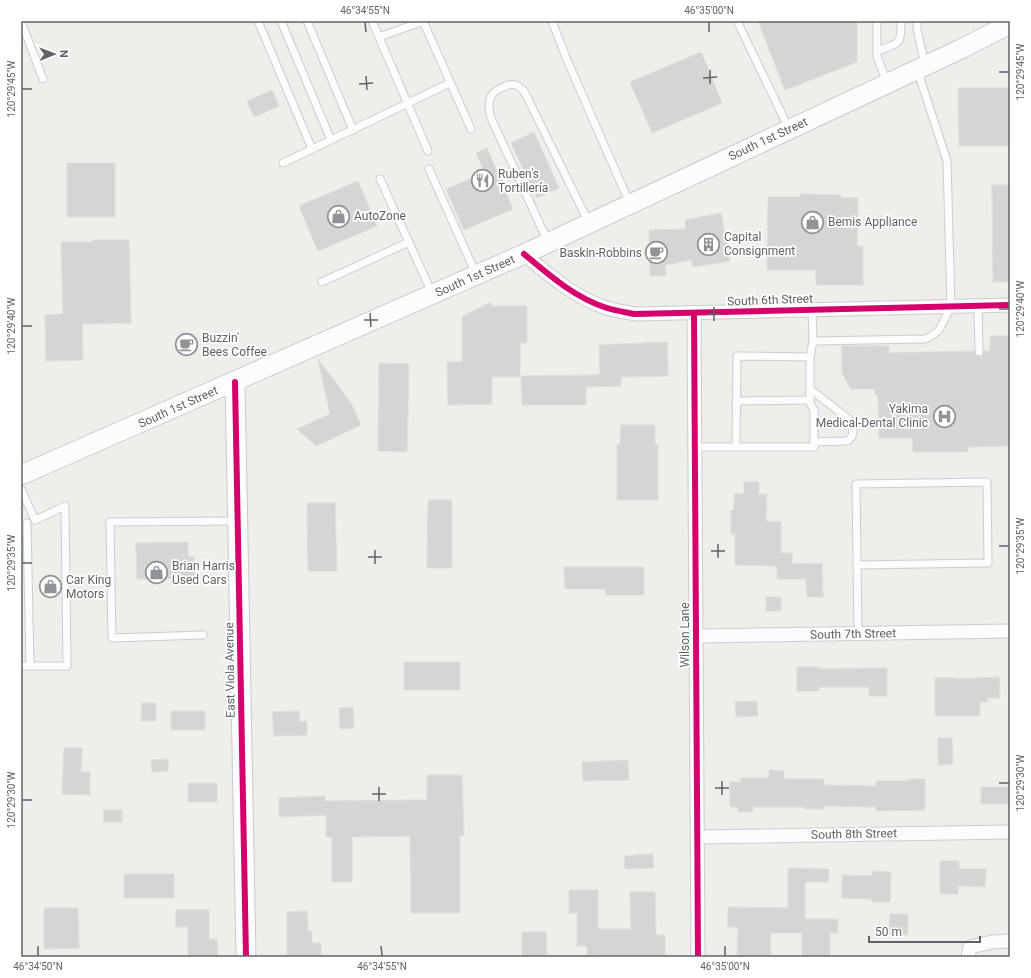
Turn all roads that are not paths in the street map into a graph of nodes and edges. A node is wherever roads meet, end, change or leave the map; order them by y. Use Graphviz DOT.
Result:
graph roads {
  1 [pos="21,21"];
  2 [pos="258,21"];
  3 [pos="281,21"];
  4 [pos="307,21"];
  5 [pos="372,21"];
  6 [pos="423,21"];
  7 [pos="552,21"];
  8 [pos="876,21"];
  9 [pos="901,21"];
  10 [pos="917,21"];
  11 [pos="738,23"];
  12 [pos="1010,24"];
  13 [pos="379,37"];
  14 [pos="877,51"];
  15 [pos="921,67"];
  16 [pos="43,79"];
  17 [pos="450,83"];
  18 [pos="887,84"];
  19 [pos="407,103"];
  20 [pos="471,128"];
  21 [pos="352,130"];
  22 [pos="789,130"];
  23 [pos="331,140"];
  24 [pos="312,149"];
  25 [pos="428,151"];
  26 [pos="283,163"];
  27 [pos="429,169"];
  28 [pos="380,179"];
  29 [pos="630,204"];
  30 [pos="589,224"];
  31 [pos="409,242"];
  32 [pos="548,242"];
  33 [pos="524,254"];
  34 [pos="476,275"];
  35 [pos="322,282"];
  36 [pos="433,294"];
  37 [pos="1010,305"];
  38 [pos="978,306"];
  39 [pos="951,307"];
  40 [pos="812,310"];
  41 [pos="694,313"];
  42 [pos="813,341"];
  43 [pos="979,352"];
  44 [pos="810,357"];
  45 [pos="235,382"];
  46 [pos="810,389"];
  47 [pos="810,400"];
  48 [pos="736,401"];
  49 [pos="814,442"];
  50 [pos="736,447"];
  51 [pos="694,448"];
  52 [pos="21,475"];
  53 [pos="21,489"];
  54 [pos="35,520"];
  55 [pos="238,521"];
  56 [pos="24,525"];
  57 [pos="857,565"];
  58 [pos="1010,631"];
  59 [pos="858,634"];
  60 [pos="203,636"];
  61 [pos="696,636"];
  62 [pos="21,666"];
  63 [pos="30,666"];
  64 [pos="1010,832"];
  65 [pos="697,837"];
  66 [pos="1010,941"];
  67 [pos="246,957"];
  68 [pos="698,957"];
  69 [pos="968,957"];
  1 -- 16 [label="lane"];
  2 -- 24 [label="lane"];
  3 -- 23 [label="lane"];
  4 -- 21 [label="lane"];
  5 -- 13 [label="lane"];
  6 -- 13 [label="lane"];
  6 -- 17 [label="lane"];
  7 -- 29 [label="lane"];
  8 -- 14 [label="lane"];
  9 -- 14 [label="lane"];
  10 -- 15 [label="lane"];
  11 -- 22 [label="lane"];
  12 -- 15 [label="main road, South 1st Street"];
  13 -- 19 [label="lane"];
  14 -- 18 [label="lane"];
  15 -- 18 [label="main road, South 1st Street"];
  15 -- 39 [label="lane"];
  17 -- 19 [label="lane"];
  17 -- 20 [label="lane"];
  18 -- 22 [label="main road, South 1st Street"];
  19 -- 21 [label="lane"];
  19 -- 25 [label="lane"];
  21 -- 23 [label="lane"];
  22 -- 29 [label="main road, South 1st Street"];
  23 -- 24 [label="lane"];
  24 -- 26 [label="lane"];
  27 -- 34 [label="lane"];
  28 -- 31 [label="lane"];
  29 -- 30 [label="main road, South 1st Street"];
  30 -- 32 [label="main road, South 1st Street"];
  30 -- 32 [label="lane"];
  31 -- 35 [label="lane"];
  31 -- 36 [label="lane"];
  32 -- 33 [label="main road, South 1st Street"];
  33 -- 34 [label="main road, South 1st Street"];
  33 -- 41 [label="street, South 6th Street"];
  34 -- 36 [label="main road, South 1st Street"];
  36 -- 45 [label="main road, South 1st Street"];
  37 -- 38 [label="street, South 6th Street"];
  38 -- 39 [label="street, South 6th Street"];
  38 -- 43 [label="lane"];
  39 -- 40 [label="street, South 6th Street"];
  39 -- 42 [label="lane"];
  40 -- 41 [label="street, South 6th Street"];
  40 -- 42 [label="lane"];
  41 -- 51 [label="street, Wilson Lane"];
  42 -- 44 [label="lane"];
  44 -- 46 [label="lane"];
  44 -- 48 [label="lane"];
  45 -- 52 [label="main road, South 1st Street"];
  45 -- 55 [label="main road, East Viola Avenue"];
  46 -- 47 [label="lane"];
  46 -- 49 [label="lane"];
  47 -- 48 [label="lane"];
  47 -- 49 [label="lane"];
  48 -- 50 [label="lane"];
  49 -- 50 [label="lane"];
  50 -- 51 [label="lane"];
  51 -- 61 [label="street, Wilson Lane"];
  53 -- 54 [label="lane"];
  54 -- 56 [label="lane"];
  54 -- 63 [label="lane"];
  55 -- 60 [label="lane"];
  55 -- 67 [label="main road, East Viola Avenue"];
  56 -- 63 [label="lane"];
  57 -- 57 [label="lane"];
  57 -- 59 [label="lane"];
  58 -- 59 [label="street, South 7th Street"];
  59 -- 61 [label="street, South 7th Street"];
  61 -- 65 [label="street, Wilson Lane"];
  62 -- 63 [label="lane"];
  64 -- 65 [label="street, South 8th Street"];
  65 -- 68 [label="street, Wilson Lane"];
  66 -- 69 [label="street"];
}
